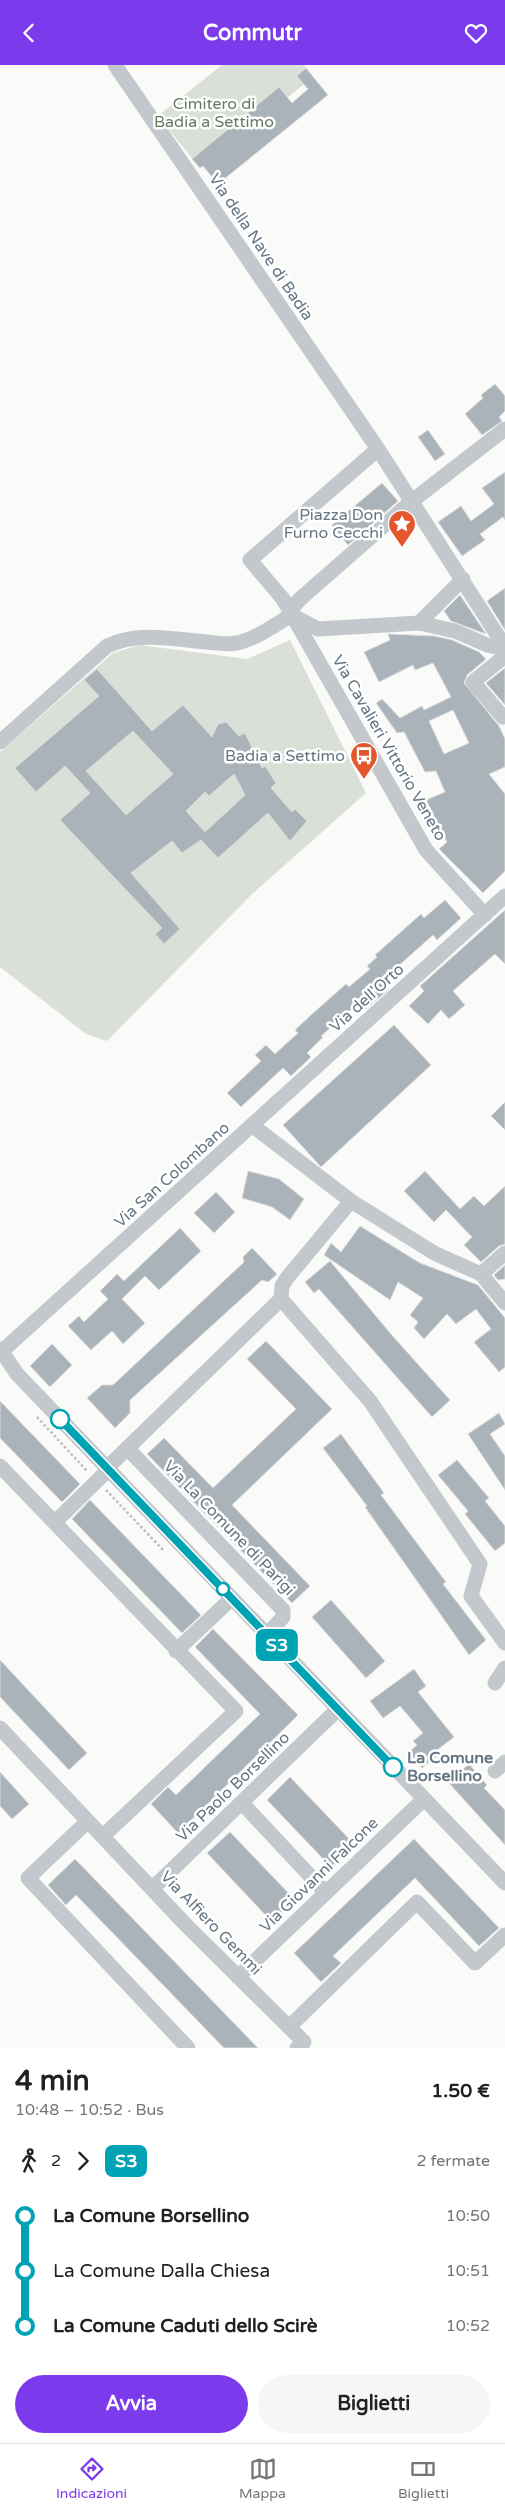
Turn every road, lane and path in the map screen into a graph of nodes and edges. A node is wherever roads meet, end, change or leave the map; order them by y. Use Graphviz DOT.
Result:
graph roads {
  1 [pos="115,65"];
  2 [pos="505,429"];
  3 [pos="378,449"];
  4 [pos="412,501"];
  5 [pos="463,579"];
  6 [pos="292,615"];
  7 [pos="420,623"];
  8 [pos="505,648"];
  9 [pos="505,656"];
  10 [pos="505,716"];
  11 [pos="0,742"];
  12 [pos="505,896"];
  13 [pos="485,915"];
  14 [pos="253,1126"];
  15 [pos="351,1201"];
  16 [pos="505,1253"];
  17 [pos="481,1275"];
  18 [pos="281,1299"];
  19 [pos="505,1303"];
  20 [pos="1,1351"];
  21 [pos="33,1413"];
  22 [pos="128,1448"];
  23 [pos="0,1465"];
  24 [pos="108,1468"];
  25 [pos="97,1481"];
  26 [pos="55,1523"];
  27 [pos="232,1598"];
  28 [pos="267,1635"];
  29 [pos="505,1643"];
  30 [pos="176,1651"];
  31 [pos="505,1668"];
  32 [pos="494,1683"];
  33 [pos="338,1709"];
  34 [pos="0,1728"];
  35 [pos="424,1799"];
  36 [pos="242,1803"];
  37 [pos="88,1821"];
  38 [pos="103,1836"];
  39 [pos="505,1883"];
  40 [pos="152,1889"];
  41 [pos="326,1893"];
  42 [pos="505,1935"];
  43 [pos="238,1977"];
  44 [pos="289,2027"];
  45 [pos="188,2048"];
  46 [pos="298,2048"];
  1 -- 3 [label="street, Via della Nave di Badia"];
  2 -- 4 [label="street"];
  3 -- 4 [label="street, Via della Nave di Badia"];
  3 -- 6 [label="street, Via Cavalieri Vittorio Veneto"];
  4 -- 5 [label="street, Via della Nave di Badia"];
  4 -- 6 [label="street"];
  5 -- 7 [label="street"];
  5 -- 8 [label="street, Via della Nave di Badia"];
  6 -- 7 [label="street"];
  6 -- 11 [label="street"];
  6 -- 13 [label="street, Via Cavalieri Vittorio Veneto"];
  7 -- 8 [label="street"];
  9 -- 10 [label="street"];
  12 -- 13 [label="street, Via dell'Orto"];
  13 -- 14 [label="street, Via dell'Orto"];
  14 -- 15 [label="street, Via San Colombano"];
  14 -- 20 [label="street, Via San Colombano"];
  15 -- 17 [label="street, Via San Colombano"];
  15 -- 18 [label="street"];
  16 -- 17 [label="street"];
  17 -- 19 [label="street"];
  18 -- 22 [label="street"];
  18 -- 29 [label="street"];
  20 -- 24 [label="street"];
  21 -- 25 [label="path"];
  22 -- 24 [label="street"];
  22 -- 28 [label="street, Via La Comune di Parigi"];
  23 -- 26 [label="street"];
  24 -- 25 [label="street"];
  24 -- 27 [label="street"];
  25 -- 26 [label="street"];
  26 -- 30 [label="street"];
  27 -- 28 [label="street"];
  27 -- 30 [label="street"];
  28 -- 33 [label="street"];
  30 -- 38 [label="street"];
  31 -- 32 [label="street"];
  33 -- 35 [label="street"];
  33 -- 36 [label="street, Via Paolo Borsellino"];
  34 -- 37 [label="street, Via Alfiero Gemmi"];
  35 -- 39 [label="street"];
  35 -- 41 [label="street, Via Giovanni Falcone"];
  36 -- 40 [label="street, Via Paolo Borsellino"];
  36 -- 41 [label="street"];
  37 -- 38 [label="street, Via Alfiero Gemmi"];
  37 -- 45 [label="street"];
  38 -- 40 [label="street, Via Alfiero Gemmi"];
  40 -- 43 [label="street, Via Alfiero Gemmi"];
  41 -- 43 [label="street, Via Giovanni Falcone"];
  42 -- 44 [label="street"];
  43 -- 44 [label="street, Via Alfiero Gemmi"];
  44 -- 46 [label="street, Via Alfiero Gemmi"];
}
